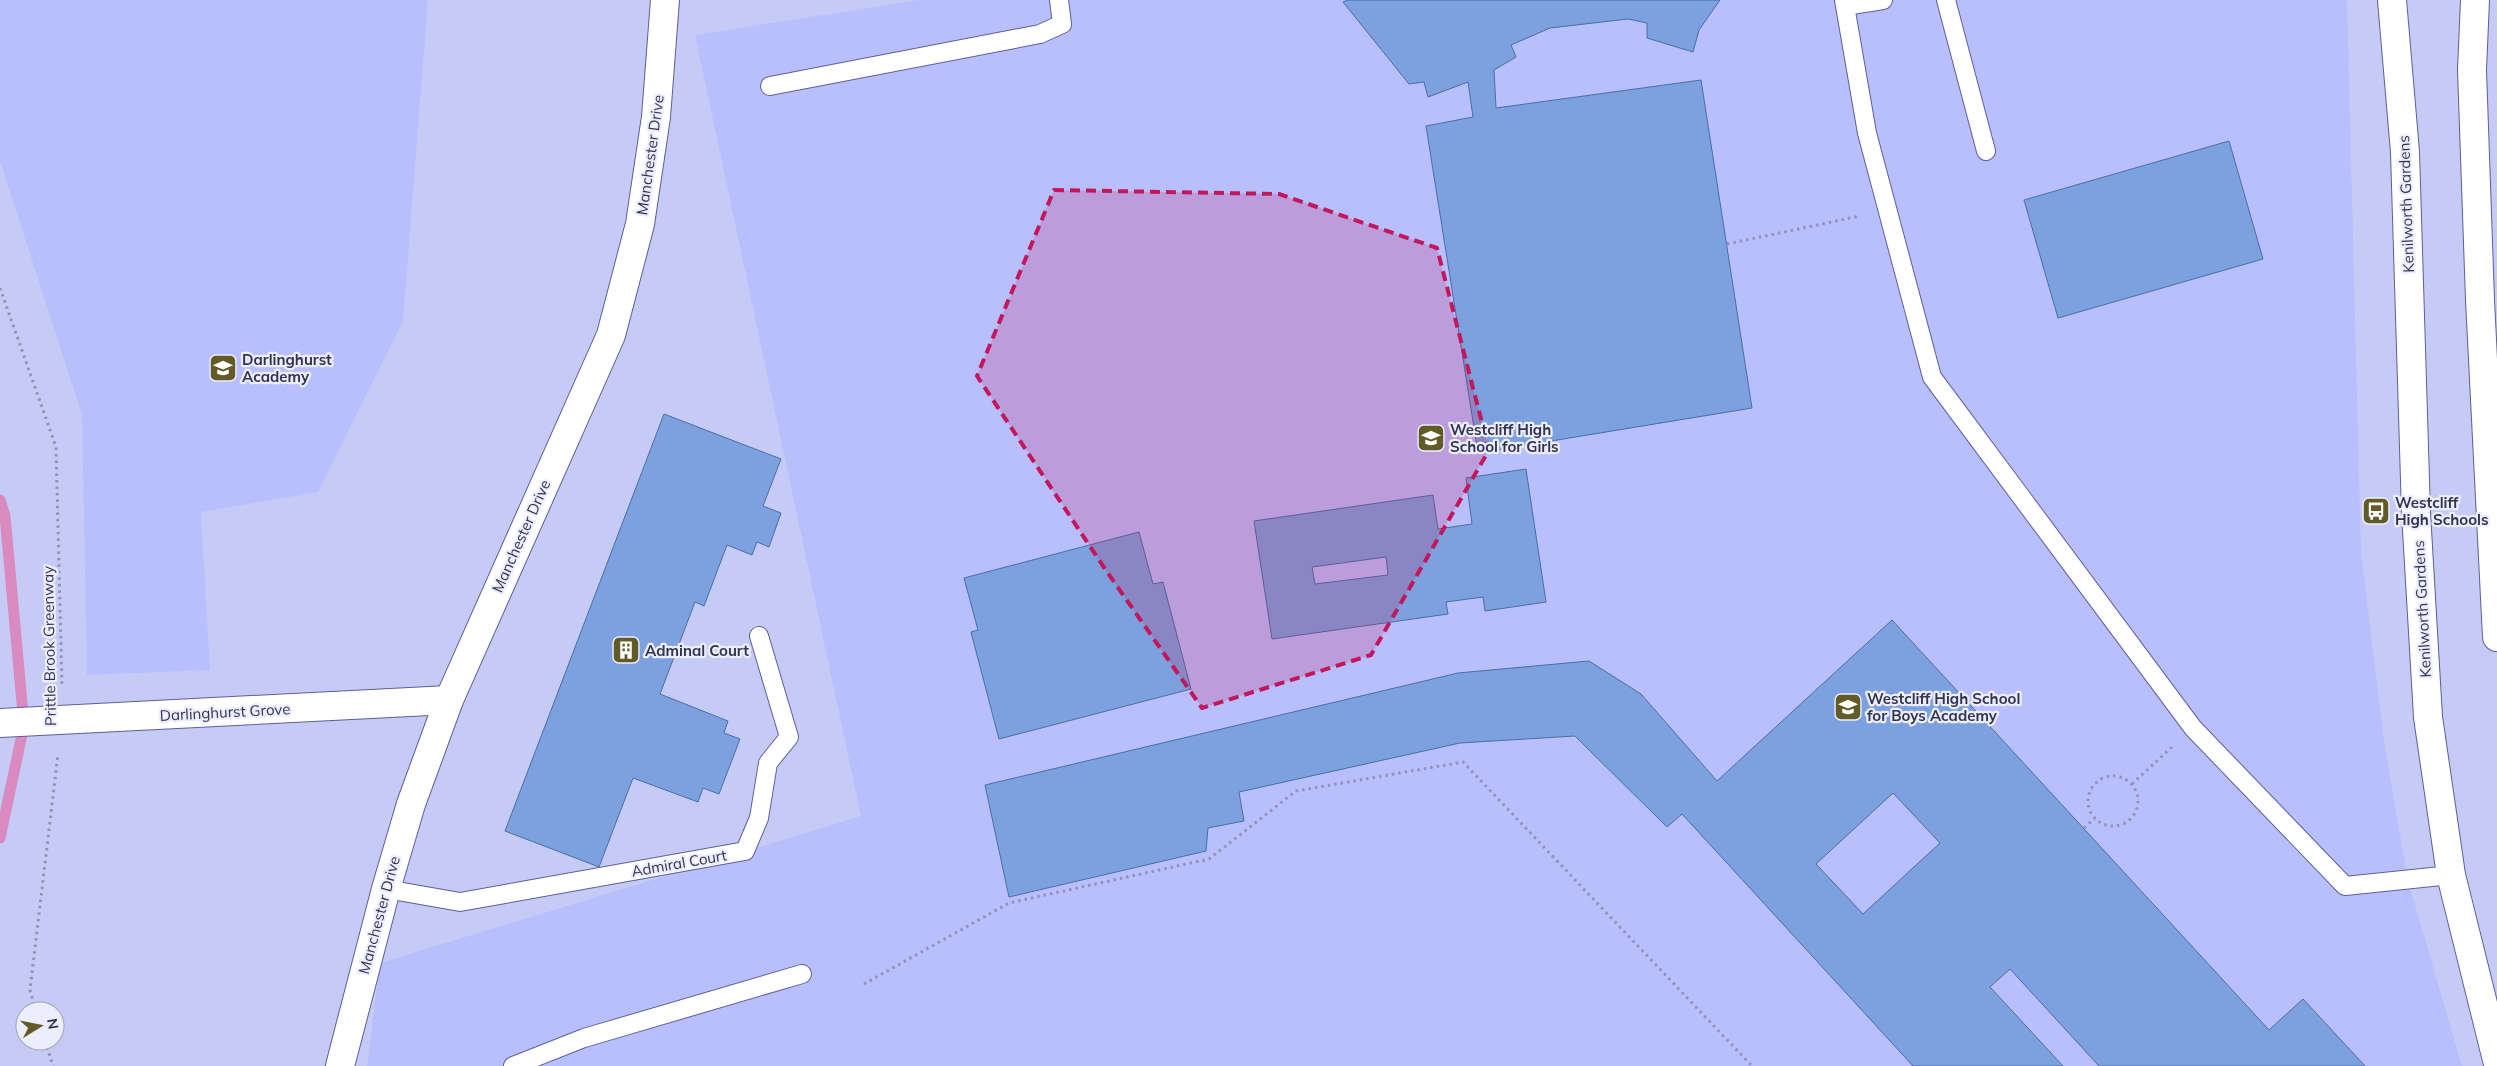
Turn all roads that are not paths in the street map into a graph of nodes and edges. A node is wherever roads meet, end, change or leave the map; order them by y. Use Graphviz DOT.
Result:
graph roads {
  1 [pos="665,0"];
  2 [pos="1059,0"];
  3 [pos="1883,0"];
  4 [pos="1946,0"];
  5 [pos="2392,0"];
  6 [pos="2475,0"];
  7 [pos="1844,3"];
  8 [pos="770,86"];
  9 [pos="1986,151"];
  10 [pos="759,636"];
  11 [pos="2497,637"];
  12 [pos="449,700"];
  13 [pos="0,723"];
  14 [pos="2451,875"];
  15 [pos="386,888"];
  16 [pos="802,974"];
  17 [pos="2497,1060"];
  18 [pos="340,1066"];
  19 [pos="513,1066"];
  1 -- 12 [label="street, Manchester Drive"];
  2 -- 8 [label="lane"];
  3 -- 7 [label="lane"];
  4 -- 9 [label="lane"];
  5 -- 14 [label="street, Kenilworth Gardens"];
  6 -- 11 [label="street"];
  7 -- 14 [label="lane"];
  10 -- 15 [label="lane, Admiral Court"];
  12 -- 13 [label="street, Darlinghurst Grove"];
  12 -- 15 [label="street, Manchester Drive"];
  14 -- 17 [label="street, Kenilworth Gardens"];
  15 -- 18 [label="street, Manchester Drive"];
  16 -- 19 [label="lane"];
}
